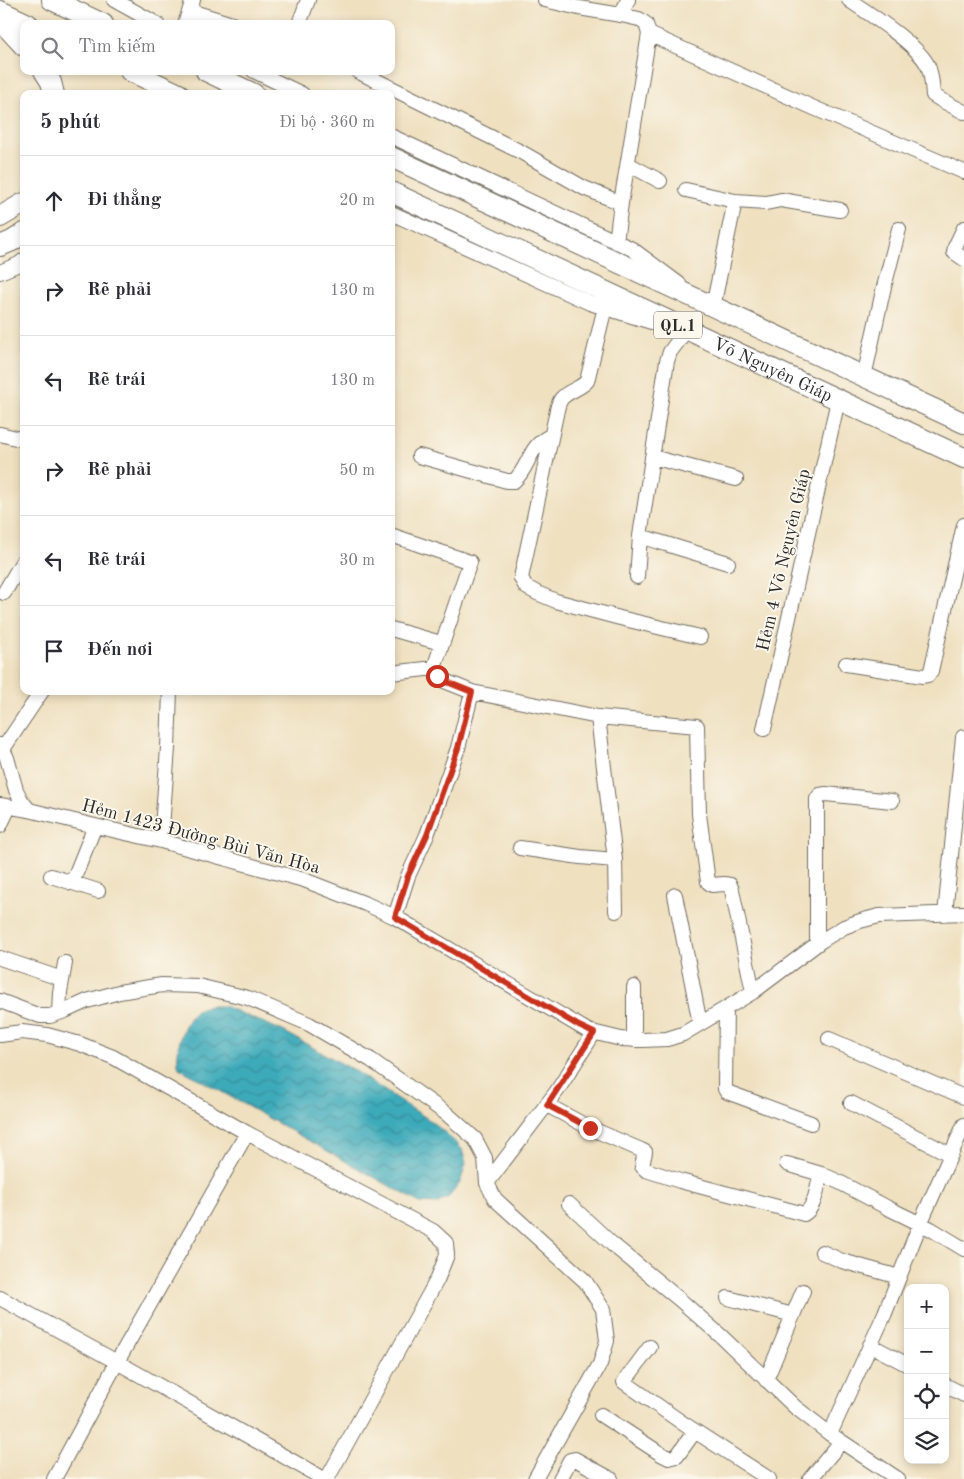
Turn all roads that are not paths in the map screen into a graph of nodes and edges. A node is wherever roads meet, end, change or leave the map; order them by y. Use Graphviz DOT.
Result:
graph roads {
  1 [pos="114,0"];
  2 [pos="308,0"];
  3 [pos="545,0"];
  4 [pos="628,0"];
  5 [pos="57,1"];
  6 [pos="858,2"];
  7 [pos="191,5"];
  8 [pos="0,11"];
  9 [pos="620,15"];
  10 [pos="0,20"];
  11 [pos="20,20"];
  12 [pos="95,20"];
  13 [pos="149,20"];
  14 [pos="186,20"];
  15 [pos="223,20"];
  16 [pos="300,20"];
  17 [pos="649,34"];
  18 [pos="20,42"];
  19 [pos="47,75"];
  20 [pos="139,75"];
  21 [pos="214,75"];
  22 [pos="262,75"];
  23 [pos="365,75"];
  24 [pos="53,90"];
  25 [pos="170,90"];
  26 [pos="246,90"];
  27 [pos="294,90"];
  28 [pos="964,112"];
  29 [pos="395,138"];
  30 [pos="395,159"];
  31 [pos="628,164"];
  32 [pos="964,172"];
  33 [pos="660,181"];
  34 [pos="686,190"];
  35 [pos="395,194"];
  36 [pos="734,201"];
  37 [pos="621,203"];
  38 [pos="20,205"];
  39 [pos="840,210"];
  40 [pos="395,215"];
  41 [pos="0,217"];
  42 [pos="964,228"];
  43 [pos="899,229"];
  44 [pos="20,236"];
  45 [pos="616,242"];
  46 [pos="0,246"];
  47 [pos="964,259"];
  48 [pos="20,263"];
  49 [pos="0,272"];
  50 [pos="710,305"];
  51 [pos="605,308"];
  52 [pos="684,333"];
  53 [pos="713,342"];
  54 [pos="864,376"];
  55 [pos="838,400"];
  56 [pos="964,423"];
  57 [pos="0,434"];
  58 [pos="550,436"];
  59 [pos="20,439"];
  60 [pos="419,456"];
  61 [pos="652,457"];
  62 [pos="964,458"];
  63 [pos="736,479"];
  64 [pos="964,525"];
  65 [pos="395,536"];
  66 [pos="640,536"];
  67 [pos="728,563"];
  68 [pos="20,566"];
  69 [pos="638,577"];
  70 [pos="4,593"];
  71 [pos="395,630"];
  72 [pos="700,637"];
  73 [pos="442,642"];
  74 [pos="846,664"];
  75 [pos="434,668"];
  76 [pos="395,673"];
  77 [pos="472,692"];
  78 [pos="39,695"];
  79 [pos="170,695"];
  80 [pos="598,717"];
  81 [pos="764,729"];
  82 [pos="963,737"];
  83 [pos="2,747"];
  84 [pos="892,801"];
  85 [pos="5,806"];
  86 [pos="29,810"];
  87 [pos="0,826"];
  88 [pos="95,826"];
  89 [pos="161,841"];
  90 [pos="520,848"];
  91 [pos="615,860"];
  92 [pos="51,876"];
  93 [pos="72,883"];
  94 [pos="98,891"];
  95 [pos="675,895"];
  96 [pos="616,911"];
  97 [pos="964,913"];
  98 [pos="945,914"];
  99 [pos="395,917"];
  100 [pos="817,944"];
  101 [pos="0,958"];
  102 [pos="65,963"];
  103 [pos="62,979"];
  104 [pos="634,987"];
  105 [pos="753,992"];
  106 [pos="0,1001"];
  107 [pos="726,1008"];
  108 [pos="59,1013"];
  109 [pos="700,1024"];
  110 [pos="594,1033"];
  111 [pos="0,1035"];
  112 [pos="829,1039"];
  113 [pos="634,1040"];
  114 [pos="964,1097"];
  115 [pos="851,1103"];
  116 [pos="547,1105"];
  117 [pos="811,1123"];
  118 [pos="964,1125"];
  119 [pos="246,1133"];
  120 [pos="951,1155"];
  121 [pos="787,1164"];
  122 [pos="821,1174"];
  123 [pos="487,1183"];
  124 [pos="569,1204"];
  125 [pos="920,1224"];
  126 [pos="964,1249"];
  127 [pos="822,1252"];
  128 [pos="899,1277"];
  129 [pos="803,1291"];
  130 [pos="0,1298"];
  131 [pos="728,1298"];
  132 [pos="793,1315"];
  133 [pos="870,1346"];
  134 [pos="650,1347"];
  135 [pos="117,1362"];
  136 [pos="904,1363"];
  137 [pos="766,1380"];
  138 [pos="949,1387"];
  139 [pos="964,1395"];
  140 [pos="601,1415"];
  141 [pos="695,1431"];
  142 [pos="835,1438"];
  143 [pos="54,1479"];
  144 [pos="325,1479"];
  145 [pos="535,1479"];
  146 [pos="560,1479"];
  147 [pos="611,1479"];
  148 [pos="769,1479"];
  149 [pos="810,1479"];
  150 [pos="898,1479"];
  1 -- 13 [label="street"];
  2 -- 16 [label="street"];
  3 -- 9 [label="street"];
  4 -- 9 [label="street"];
  5 -- 12 [label="highway"];
  6 -- 28 [label="street"];
  7 -- 14 [label="street"];
  7 -- 15 [label="street"];
  8 -- 11 [label="highway"];
  9 -- 17 [label="street"];
  10 -- 18 [label="highway"];
  17 -- 31 [label="street"];
  17 -- 32 [label="street"];
  19 -- 24 [label="highway"];
  20 -- 25 [label="highway"];
  21 -- 26 [label="highway"];
  22 -- 27 [label="street"];
  23 -- 37 [label="street"];
  29 -- 45 [label="street"];
  30 -- 50 [label="highway, Võ Nguyên Giáp / QL.1"];
  31 -- 33 [label="street"];
  31 -- 37 [label="street"];
  34 -- 36 [label="street"];
  35 -- 53 [label="highway, Võ Nguyên Giáp / QL.1"];
  36 -- 39 [label="street"];
  36 -- 50 [label="street"];
  37 -- 45 [label="street"];
  38 -- 41 [label="highway"];
  40 -- 51 [label="street"];
  42 -- 47 [label="street"];
  43 -- 54 [label="street"];
  44 -- 46 [label="highway"];
  45 -- 50 [label="street"];
  48 -- 49 [label="street"];
  50 -- 54 [label="highway, Võ Nguyên Giáp / QL.1"];
  51 -- 52 [label="street"];
  51 -- 58 [label="street"];
  52 -- 53 [label="street"];
  52 -- 61 [label="street"];
  53 -- 55 [label="highway, Võ Nguyên Giáp / QL.1"];
  54 -- 56 [label="highway, Võ Nguyên Giáp / QL.1"];
  55 -- 62 [label="highway, Võ Nguyên Giáp / QL.1"];
  55 -- 81 [label="street, Hẻm 4 Võ Nguyên Giáp"];
  57 -- 59 [label="street"];
  58 -- 60 [label="street"];
  58 -- 72 [label="street"];
  61 -- 63 [label="street"];
  61 -- 66 [label="street"];
  64 -- 74 [label="street"];
  65 -- 73 [label="street"];
  66 -- 67 [label="street"];
  66 -- 69 [label="street"];
  68 -- 70 [label="street"];
  71 -- 73 [label="street"];
  73 -- 75 [label="street"];
  75 -- 76 [label="street"];
  75 -- 77 [label="street"];
  77 -- 80 [label="street"];
  77 -- 99 [label="street"];
  78 -- 83 [label="street"];
  79 -- 89 [label="street"];
  80 -- 91 [label="street"];
  80 -- 105 [label="street"];
  82 -- 98 [label="street"];
  83 -- 86 [label="street"];
  84 -- 100 [label="street"];
  85 -- 86 [label="street, Hẻm 1423 Đường Bùi Văn Hòa"];
  85 -- 87 [label="street"];
  86 -- 88 [label="street, Hẻm 1423 Đường Bùi Văn Hòa"];
  88 -- 89 [label="street, Hẻm 1423 Đường Bùi Văn Hòa"];
  88 -- 93 [label="street"];
  89 -- 99 [label="street, Hẻm 1423 Đường Bùi Văn Hòa"];
  90 -- 91 [label="street"];
  91 -- 96 [label="street"];
  92 -- 93 [label="street"];
  93 -- 94 [label="street"];
  95 -- 109 [label="street"];
  97 -- 98 [label="street, Hẻm 1423 Đường Bùi Văn Hòa"];
  98 -- 100 [label="street, Hẻm 1423 Đường Bùi Văn Hòa"];
  99 -- 110 [label="street, Hẻm 1423 Đường Bùi Văn Hòa"];
  100 -- 105 [label="street, Hẻm 1423 Đường Bùi Văn Hòa"];
  101 -- 103 [label="street"];
  102 -- 103 [label="street"];
  103 -- 108 [label="street"];
  104 -- 113 [label="street"];
  105 -- 107 [label="street, Hẻm 1423 Đường Bùi Văn Hòa"];
  106 -- 108 [label="street"];
  107 -- 109 [label="street, Hẻm 1423 Đường Bùi Văn Hòa"];
  107 -- 117 [label="street"];
  108 -- 123 [label="street"];
  109 -- 113 [label="street, Hẻm 1423 Đường Bùi Văn Hòa"];
  110 -- 113 [label="street, Hẻm 1423 Đường Bùi Văn Hòa"];
  110 -- 116 [label="street"];
  111 -- 119 [label="street"];
  112 -- 114 [label="street"];
  115 -- 120 [label="street"];
  116 -- 122 [label="street"];
  116 -- 123 [label="street"];
  118 -- 120 [label="street"];
  119 -- 135 [label="street"];
  119 -- 144 [label="street"];
  120 -- 125 [label="street"];
  121 -- 122 [label="street"];
  122 -- 125 [label="street"];
  123 -- 145 [label="street"];
  124 -- 137 [label="street"];
  125 -- 126 [label="street"];
  125 -- 128 [label="street"];
  127 -- 128 [label="street"];
  128 -- 133 [label="street"];
  129 -- 132 [label="street"];
  130 -- 135 [label="street"];
  131 -- 132 [label="street"];
  132 -- 137 [label="street"];
  133 -- 136 [label="street"];
  133 -- 142 [label="street"];
  134 -- 141 [label="street"];
  135 -- 143 [label="street"];
  135 -- 144 [label="street"];
  137 -- 142 [label="street"];
  138 -- 139 [label="street"];
  140 -- 141 [label="street"];
  141 -- 148 [label="street"];
  142 -- 149 [label="street"];
  142 -- 150 [label="street"];
  146 -- 147 [label="street"];
}
